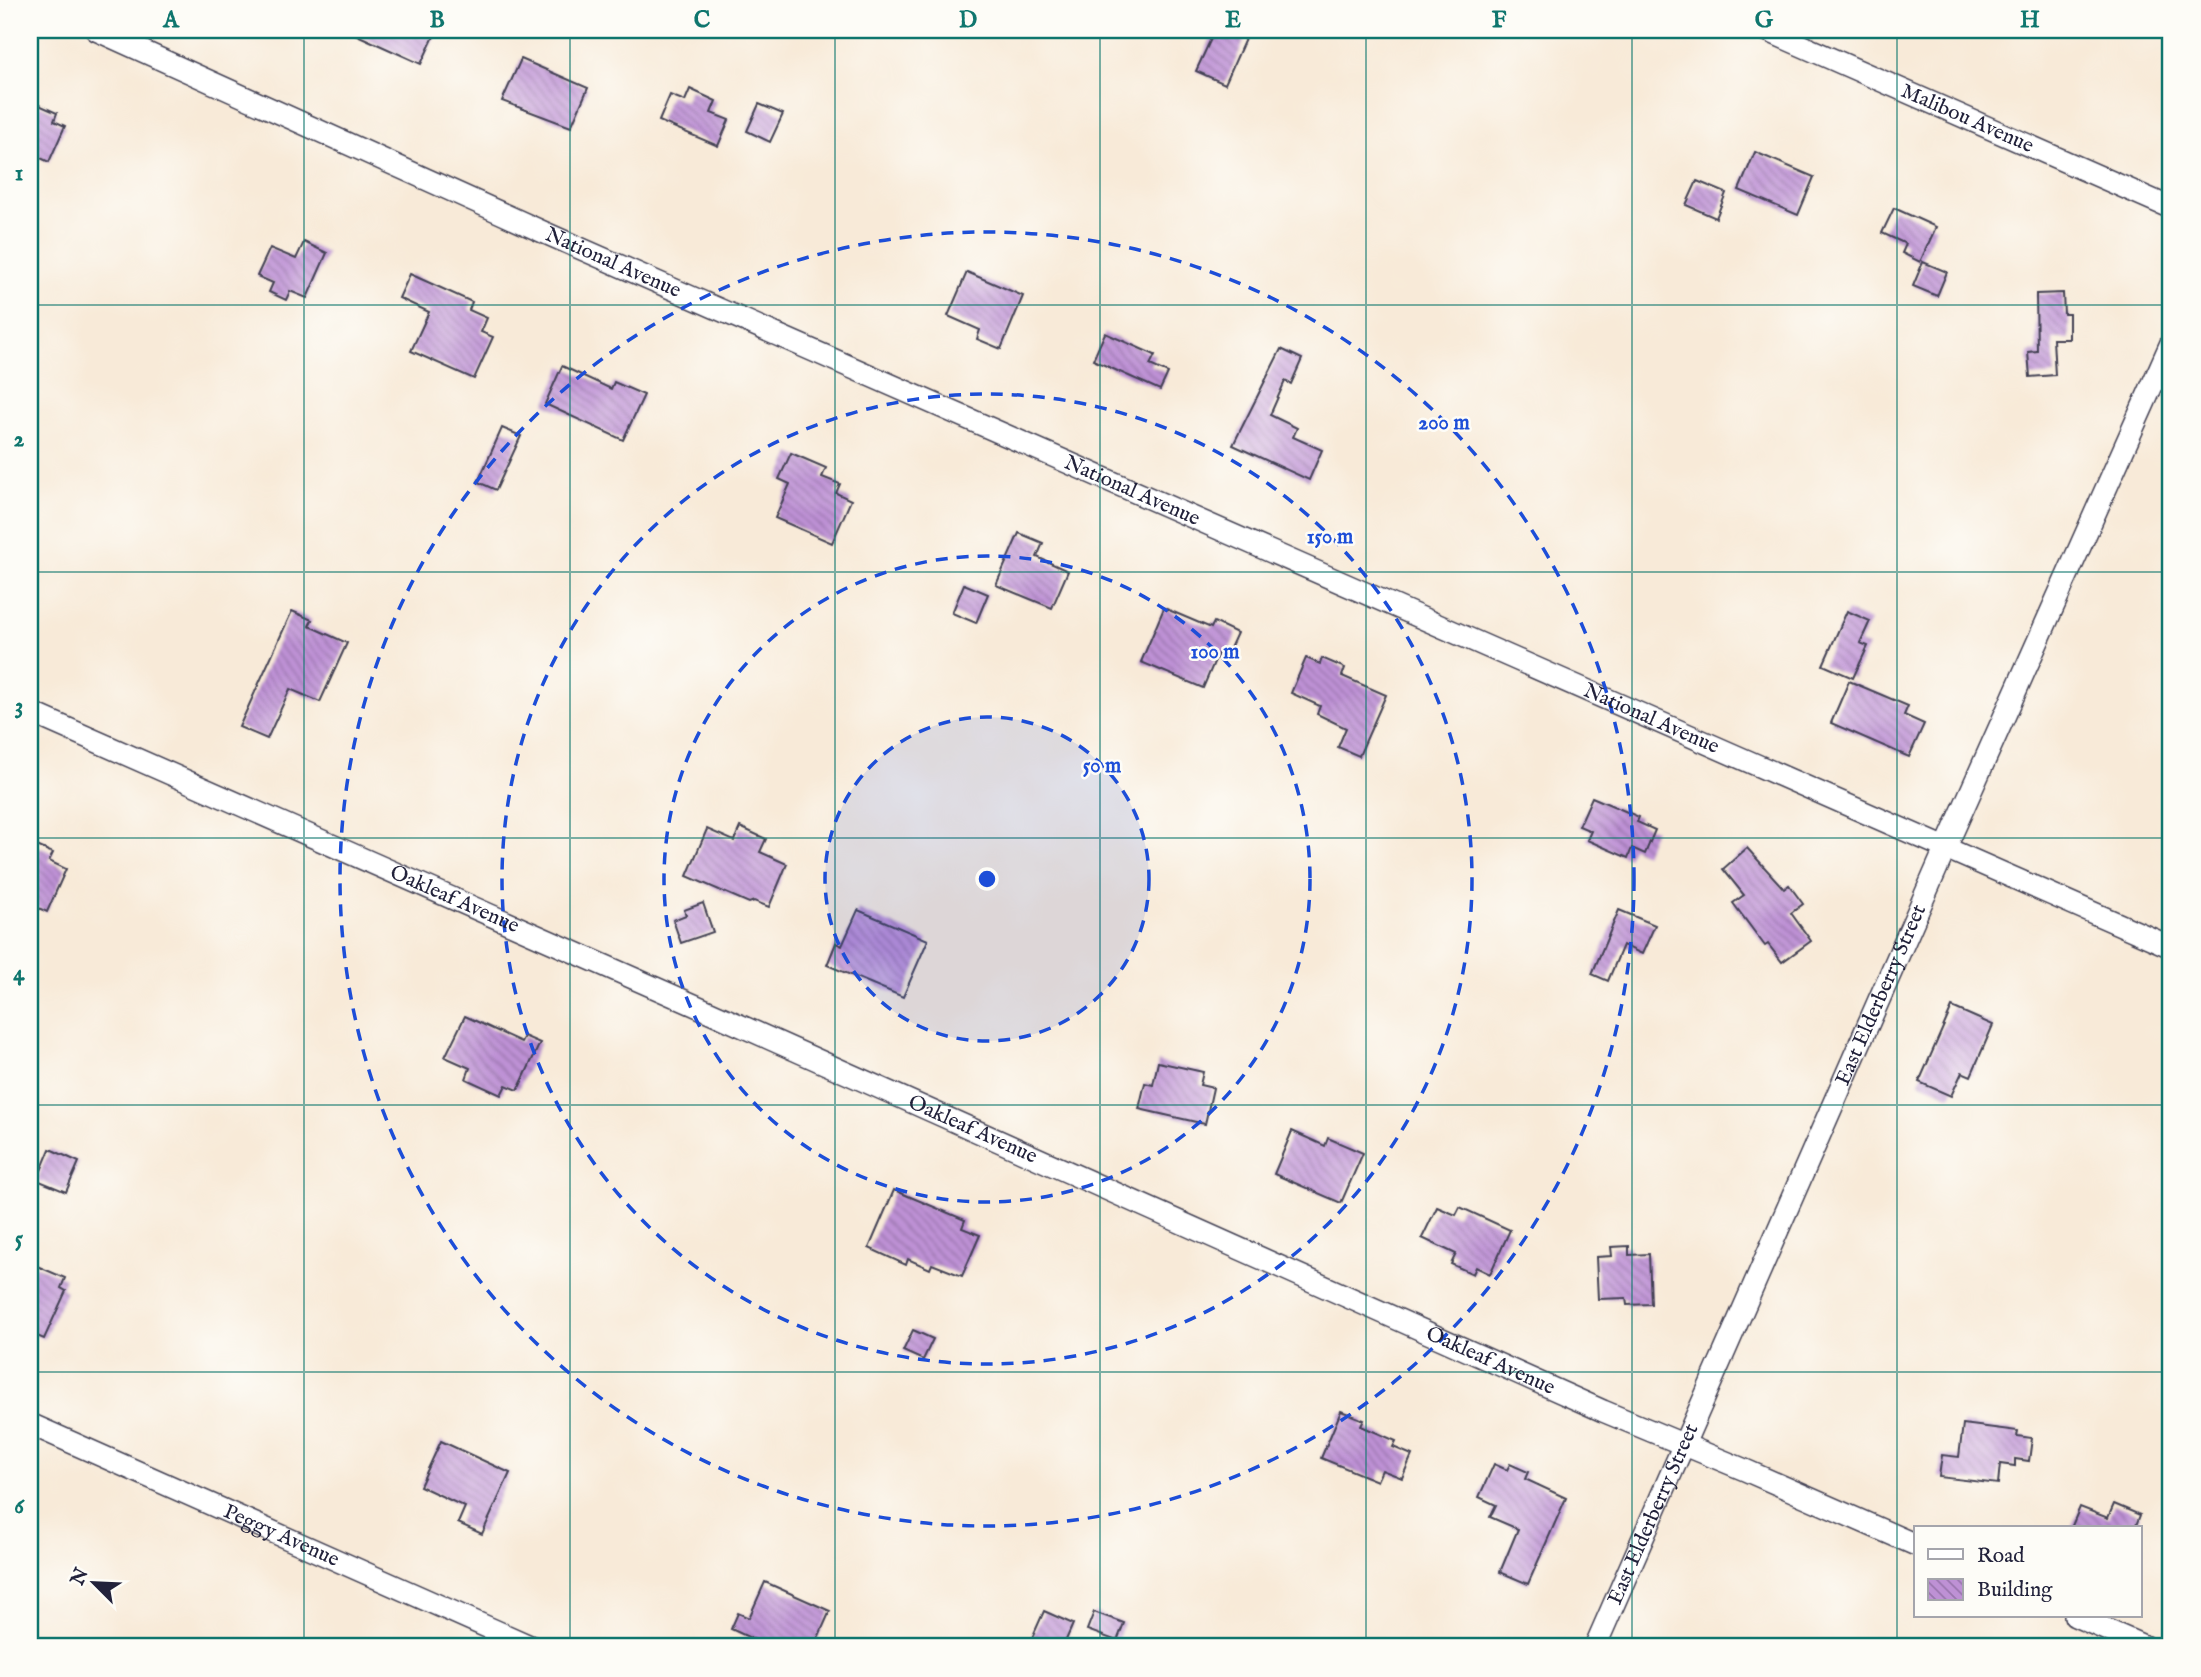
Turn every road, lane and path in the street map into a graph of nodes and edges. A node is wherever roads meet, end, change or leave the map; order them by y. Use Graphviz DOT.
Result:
graph roads {
  1 [pos="96,30"];
  2 [pos="1766,30"];
  3 [pos="1794,35"];
  4 [pos="2171,208"];
  5 [pos="2171,343"];
  6 [pos="30,712"];
  7 [pos="1946,847"];
  8 [pos="2171,947"];
  9 [pos="30,1424"];
  10 [pos="1684,1445"];
  11 [pos="1914,1544"];
  12 [pos="2080,1618"];
  13 [pos="532,1647"];
  14 [pos="1595,1647"];
  15 [pos="2146,1647"];
  1 -- 7 [label="street, National Avenue"];
  2 -- 3 [label="street, Malibou Avenue"];
  3 -- 4 [label="street, Malibou Avenue"];
  5 -- 7 [label="street, East Elderberry Street"];
  6 -- 10 [label="street, Oakleaf Avenue"];
  7 -- 8 [label="street, National Avenue"];
  7 -- 10 [label="street, East Elderberry Street"];
  9 -- 13 [label="street, Peggy Avenue"];
  10 -- 11 [label="street, Oakleaf Avenue"];
  10 -- 14 [label="street, East Elderberry Street"];
  12 -- 15 [label="street"];
}
